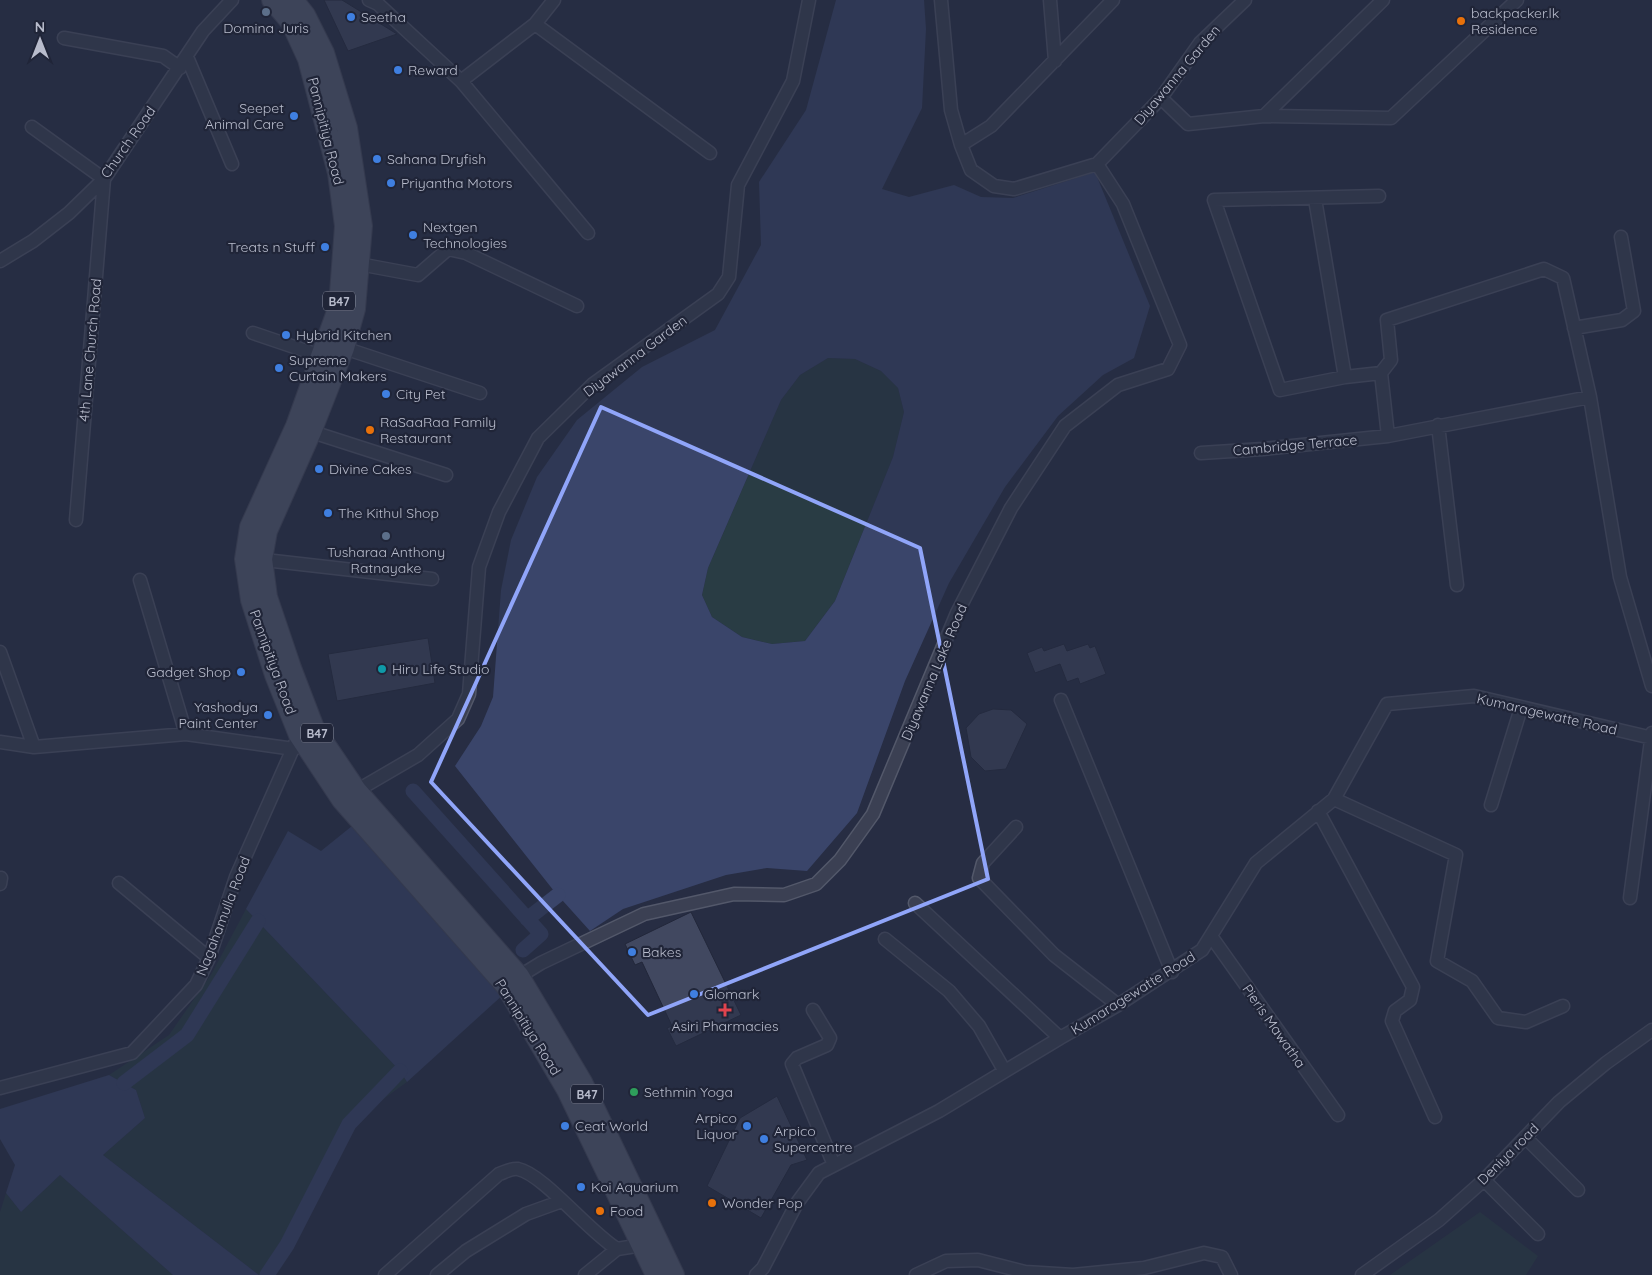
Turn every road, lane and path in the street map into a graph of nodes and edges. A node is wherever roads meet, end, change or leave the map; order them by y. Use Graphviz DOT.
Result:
graph roads {
  1 [pos="232,0"];
  2 [pos="272,0"];
  3 [pos="293,0"];
  4 [pos="369,0"];
  5 [pos="554,0"];
  6 [pos="809,0"];
  7 [pos="941,0"];
  8 [pos="1050,0"];
  9 [pos="1114,0"];
  10 [pos="1245,0"];
  11 [pos="1383,0"];
  12 [pos="1516,0"];
  13 [pos="535,24"];
  14 [pos="64,38"];
  15 [pos="187,56"];
  16 [pos="1055,61"];
  17 [pos="180,68"];
  18 [pos="462,81"];
  19 [pos="1161,98"];
  20 [pos="1264,116"];
  21 [pos="32,127"];
  22 [pos="961,145"];
  23 [pos="710,153"];
  24 [pos="232,164"];
  25 [pos="1097,164"];
  26 [pos="104,179"];
  27 [pos="1379,196"];
  28 [pos="1315,199"];
  29 [pos="588,233"];
  30 [pos="1621,238"];
  31 [pos="0,261"];
  32 [pos="360,264"];
  33 [pos="577,306"];
  34 [pos="1574,328"];
  35 [pos="253,333"];
  36 [pos="344,348"];
  37 [pos="321,356"];
  38 [pos="1381,373"];
  39 [pos="1345,377"];
  40 [pos="480,393"];
  41 [pos="1590,398"];
  42 [pos="1438,425"];
  43 [pos="304,429"];
  44 [pos="1388,436"];
  45 [pos="1201,453"];
  46 [pos="446,475"];
  47 [pos="76,520"];
  48 [pos="253,559"];
  49 [pos="432,579"];
  50 [pos="140,580"];
  51 [pos="1457,585"];
  52 [pos="0,652"];
  53 [pos="1652,686"];
  54 [pos="1061,700"];
  55 [pos="1521,708"];
  56 [pos="1652,732"];
  57 [pos="186,734"];
  58 [pos="302,737"];
  59 [pos="1652,738"];
  60 [pos="0,742"];
  61 [pos="34,747"];
  62 [pos="349,795"];
  63 [pos="1334,799"];
  64 [pos="1491,805"];
  65 [pos="1318,811"];
  66 [pos="1016,828"];
  67 [pos="119,883"];
  68 [pos="1630,898"];
  69 [pos="915,903"];
  70 [pos="1211,936"];
  71 [pos="885,939"];
  72 [pos="209,958"];
  73 [pos="1172,972"];
  74 [pos="512,981"];
  75 [pos="1118,1006"];
  76 [pos="1563,1006"];
  77 [pos="813,1010"];
  78 [pos="1652,1030"];
  79 [pos="1060,1038"];
  80 [pos="1004,1070"];
  81 [pos="0,1088"];
  82 [pos="1338,1115"];
  83 [pos="1435,1117"];
  84 [pos="1525,1137"];
  85 [pos="834,1165"];
  86 [pos="1484,1180"];
  87 [pos="1578,1190"];
  88 [pos="562,1202"];
  89 [pos="1538,1234"];
  90 [pos="642,1245"];
  91 [pos="617,1249"];
  92 [pos="764,1273"];
  93 [pos="385,1275"];
  94 [pos="437,1275"];
  95 [pos="585,1275"];
  96 [pos="656,1275"];
  97 [pos="674,1275"];
  98 [pos="916,1275"];
  99 [pos="1231,1275"];
  100 [pos="1362,1275"];
  1 -- 15 [label="street, Church Road"];
  2 -- 37 [label="main road, Pannipitiya Road / B47"];
  3 -- 32 [label="main road, Pannipitiya Road / B47"];
  4 -- 18 [label="street"];
  5 -- 13 [label="street"];
  6 -- 62 [label="street, Diyawanna Garden"];
  7 -- 22 [label="street, Diyawanna Garden"];
  8 -- 16 [label="street"];
  9 -- 16 [label="street"];
  10 -- 19 [label="street, Diyawanna Garden"];
  11 -- 20 [label="street"];
  12 -- 20 [label="street"];
  13 -- 18 [label="street"];
  13 -- 23 [label="street"];
  14 -- 17 [label="street"];
  15 -- 17 [label="street, Church Road"];
  15 -- 24 [label="street"];
  16 -- 22 [label="street"];
  17 -- 26 [label="street, Church Road"];
  18 -- 29 [label="street"];
  19 -- 20 [label="street"];
  19 -- 25 [label="street, Diyawanna Garden"];
  21 -- 26 [label="street"];
  22 -- 25 [label="street, Diyawanna Garden"];
  25 -- 74 [label="street, Diyawanna Lake Road"];
  26 -- 31 [label="street, Church Road"];
  26 -- 47 [label="street, 4th Lane Church Road"];
  27 -- 28 [label="street"];
  28 -- 39 [label="street"];
  28 -- 39 [label="street"];
  30 -- 34 [label="street"];
  32 -- 33 [label="street"];
  32 -- 36 [label="main road, Pannipitiya Road / B47"];
  34 -- 38 [label="street"];
  34 -- 41 [label="street"];
  35 -- 37 [label="street"];
  36 -- 40 [label="street"];
  36 -- 43 [label="main road, Pannipitiya Road / B47"];
  37 -- 43 [label="main road, Pannipitiya Road / B47"];
  38 -- 39 [label="street"];
  38 -- 44 [label="street"];
  41 -- 42 [label="street, Cambridge Terrace"];
  41 -- 53 [label="street"];
  42 -- 44 [label="street, Cambridge Terrace"];
  42 -- 51 [label="street"];
  43 -- 46 [label="street"];
  43 -- 48 [label="main road, Pannipitiya Road / B47"];
  44 -- 45 [label="street, Cambridge Terrace"];
  48 -- 49 [label="street"];
  48 -- 58 [label="main road, Pannipitiya Road / B47"];
  50 -- 57 [label="street"];
  52 -- 61 [label="street"];
  54 -- 73 [label="street"];
  55 -- 59 [label="street, Kumaragewatte Road"];
  55 -- 63 [label="street, Kumaragewatte Road"];
  55 -- 64 [label="street"];
  56 -- 59 [label="street"];
  57 -- 58 [label="street"];
  57 -- 61 [label="street"];
  58 -- 62 [label="main road, Pannipitiya Road / B47"];
  58 -- 72 [label="street, Nagahamulla Road"];
  59 -- 68 [label="street"];
  60 -- 61 [label="street"];
  62 -- 74 [label="main road, Pannipitiya Road / B47"];
  63 -- 65 [label="street, Kumaragewatte Road"];
  63 -- 76 [label="street"];
  65 -- 70 [label="street, Kumaragewatte Road"];
  65 -- 83 [label="street"];
  66 -- 75 [label="street"];
  67 -- 72 [label="street"];
  69 -- 79 [label="street"];
  70 -- 73 [label="street, Kumaragewatte Road"];
  70 -- 82 [label="street, Pieris Mawatha"];
  71 -- 80 [label="street"];
  72 -- 81 [label="street, Nagahamulla Road"];
  73 -- 75 [label="street, Kumaragewatte Road"];
  74 -- 90 [label="main road, Pannipitiya Road / B47"];
  74 -- 97 [label="main road, Pannipitiya Road / B47"];
  75 -- 79 [label="street, Kumaragewatte Road"];
  77 -- 85 [label="street"];
  78 -- 84 [label="street, Deniya road"];
  79 -- 80 [label="street, Kumaragewatte Road"];
  80 -- 85 [label="street, Kumaragewatte Road"];
  84 -- 86 [label="street, Deniya road"];
  84 -- 87 [label="street"];
  85 -- 92 [label="street, Kumaragewatte Road"];
  86 -- 89 [label="street"];
  86 -- 100 [label="street, Deniya road"];
  88 -- 91 [label="street"];
  88 -- 93 [label="street"];
  88 -- 94 [label="street"];
  90 -- 91 [label="street"];
  90 -- 96 [label="main road, Pannipitiya Road / B47"];
  91 -- 95 [label="street"];
  98 -- 99 [label="street"];
}
